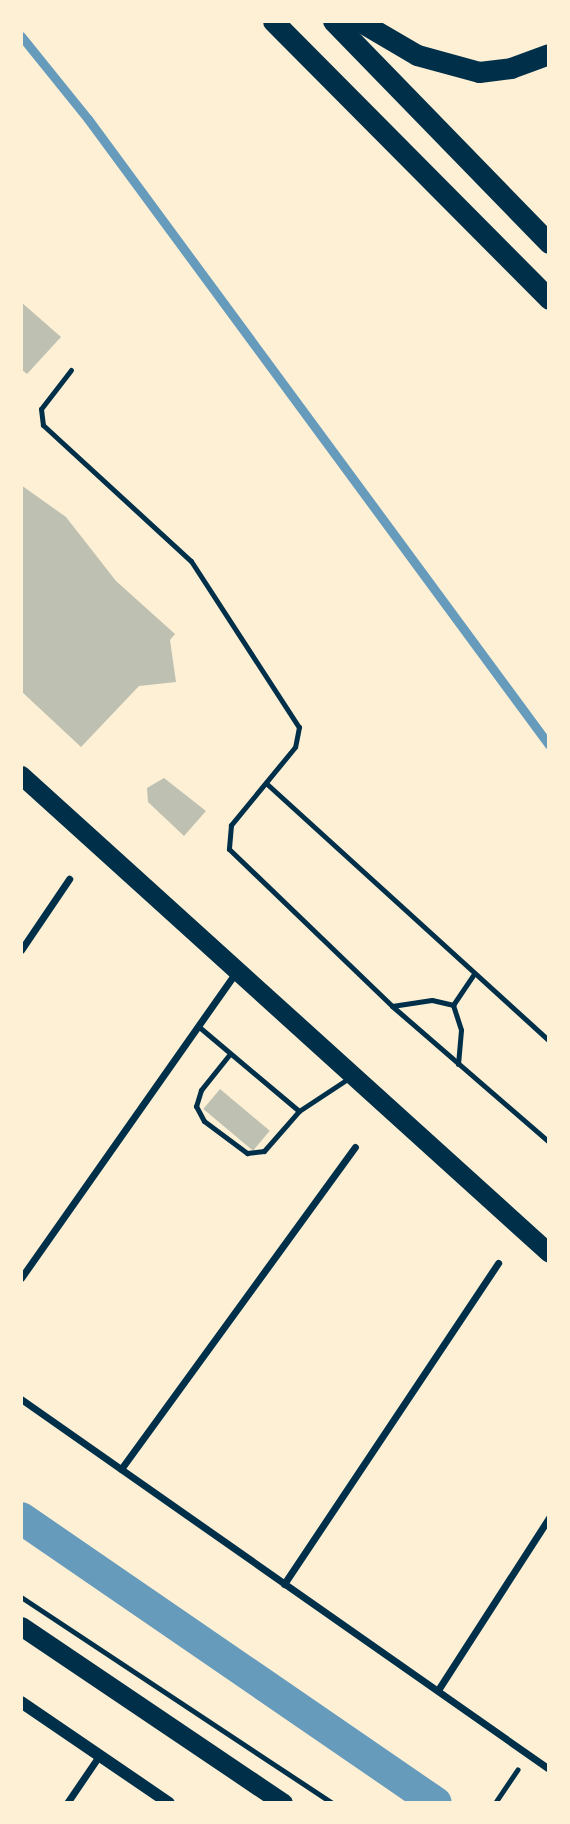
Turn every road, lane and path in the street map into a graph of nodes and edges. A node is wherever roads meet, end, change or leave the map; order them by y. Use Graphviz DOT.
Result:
graph roads {
  1 [pos="273,21"];
  2 [pos="333,21"];
  3 [pos="359,21"];
  4 [pos="549,54"];
  5 [pos="549,243"];
  6 [pos="549,299"];
  7 [pos="71,370"];
  8 [pos="21,775"];
  9 [pos="267,784"];
  10 [pos="69,879"];
  11 [pos="21,950"];
  12 [pos="237,971"];
  13 [pos="473,975"];
  14 [pos="453,1005"];
  15 [pos="392,1006"];
  16 [pos="198,1026"];
  17 [pos="549,1041"];
  18 [pos="229,1055"];
  19 [pos="458,1065"];
  20 [pos="352,1076"];
  21 [pos="299,1111"];
  22 [pos="549,1142"];
  23 [pos="355,1147"];
  24 [pos="549,1253"];
  25 [pos="498,1263"];
  26 [pos="21,1278"];
  27 [pos="21,1399"];
  28 [pos="121,1469"];
  29 [pos="549,1518"];
  30 [pos="284,1584"];
  31 [pos="21,1597"];
  32 [pos="21,1626"];
  33 [pos="438,1690"];
  34 [pos="21,1702"];
  35 [pos="99,1756"];
  36 [pos="549,1769"];
  37 [pos="506,1787"];
  38 [pos="67,1803"];
  39 [pos="169,1803"];
  40 [pos="283,1803"];
  41 [pos="332,1803"];
  42 [pos="495,1803"];
  1 -- 6 [label="highway"];
  2 -- 5 [label="highway"];
  3 -- 4 [label="highway"];
  7 -- 9 [label="lane"];
  8 -- 12 [label="highway"];
  9 -- 13 [label="lane"];
  9 -- 15 [label="lane"];
  10 -- 11 [label="street"];
  12 -- 16 [label="street"];
  12 -- 20 [label="highway"];
  13 -- 14 [label="lane"];
  13 -- 17 [label="lane"];
  14 -- 15 [label="lane"];
  14 -- 19 [label="lane"];
  15 -- 19 [label="lane"];
  16 -- 18 [label="lane"];
  16 -- 26 [label="street"];
  18 -- 21 [label="lane"];
  18 -- 21 [label="lane"];
  19 -- 22 [label="lane"];
  20 -- 21 [label="lane"];
  20 -- 24 [label="highway"];
  23 -- 28 [label="street"];
  25 -- 30 [label="street"];
  27 -- 28 [label="street"];
  28 -- 30 [label="street"];
  29 -- 33 [label="street"];
  30 -- 33 [label="street"];
  31 -- 41 [label="lane"];
  32 -- 40 [label="highway"];
  33 -- 36 [label="street"];
  34 -- 35 [label="street"];
  35 -- 38 [label="street"];
  35 -- 39 [label="street"];
  37 -- 42 [label="path"];
}
